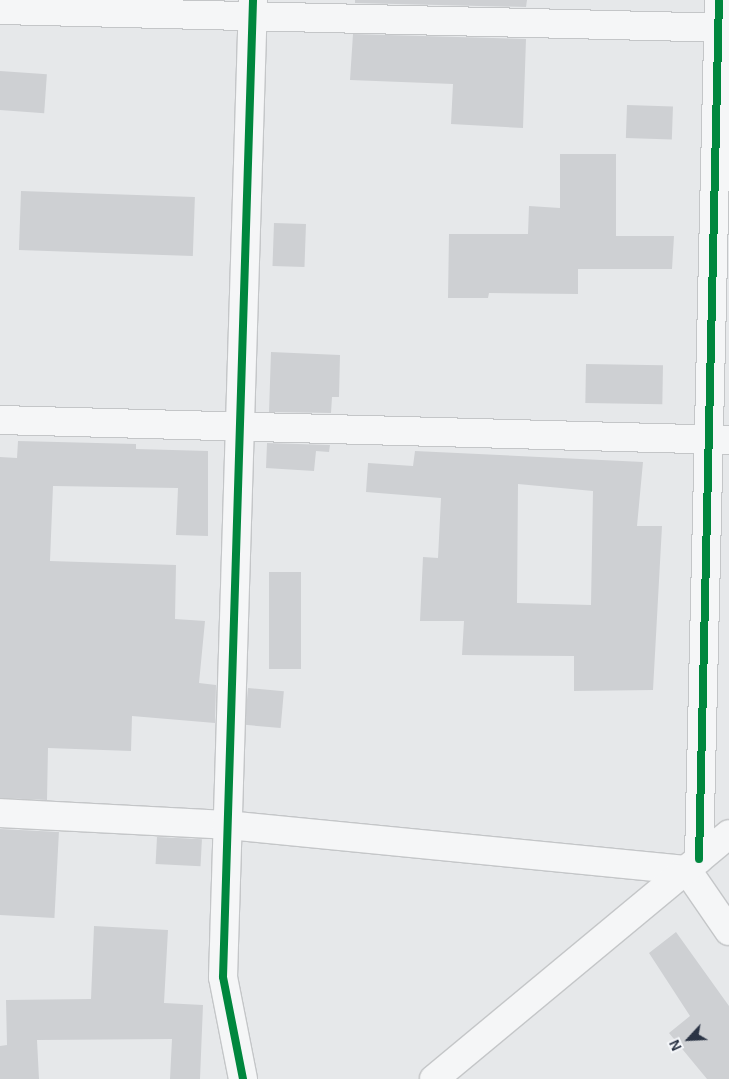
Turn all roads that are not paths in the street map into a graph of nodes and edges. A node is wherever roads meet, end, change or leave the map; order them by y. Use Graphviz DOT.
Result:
graph roads {
  1 [pos="719,0"];
  2 [pos="252,8"];
  3 [pos="0,10"];
  4 [pos="724,28"];
  5 [pos="0,420"];
  6 [pos="240,426"];
  7 [pos="719,440"];
  8 [pos="0,813"];
  9 [pos="227,825"];
  10 [pos="729,834"];
  11 [pos="693,864"];
  12 [pos="729,931"];
  13 [pos="244,1079"];
  14 [pos="434,1079"];
  1 -- 4 [label="street"];
  2 -- 3 [label="street"];
  2 -- 4 [label="street"];
  2 -- 6 [label="street"];
  4 -- 7 [label="street"];
  5 -- 6 [label="street"];
  6 -- 7 [label="street"];
  6 -- 9 [label="street"];
  7 -- 11 [label="street"];
  8 -- 9 [label="street"];
  9 -- 11 [label="street"];
  9 -- 13 [label="street"];
  10 -- 11 [label="street"];
  11 -- 12 [label="street"];
  11 -- 14 [label="street"];
}
